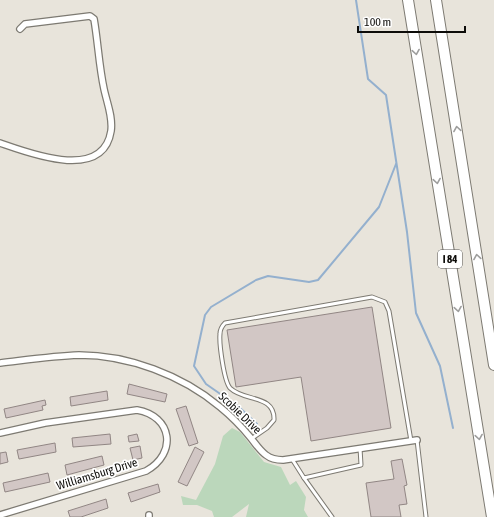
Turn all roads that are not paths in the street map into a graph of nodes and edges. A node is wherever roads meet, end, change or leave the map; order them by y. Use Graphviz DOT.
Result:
graph roads {
  1 [pos="408,0"];
  2 [pos="436,0"];
  3 [pos="20,28"];
  4 [pos="0,142"];
  5 [pos="0,363"];
  6 [pos="494,365"];
  7 [pos="0,433"];
  8 [pos="251,439"];
  9 [pos="414,440"];
  10 [pos="360,448"];
  11 [pos="292,459"];
  12 [pos="304,478"];
  13 [pos="0,515"];
  14 [pos="332,517"];
  15 [pos="426,517"];
  16 [pos="492,517"];
  1 -- 16 [label="highway, I 84, one-way"];
  6 -- 2 [label="highway, I 84, one-way"];
  3 -- 4 [label="street"];
  5 -- 8 [label="street, Scobie Drive"];
  7 -- 13 [label="street, Williamsburg Drive"];
  8 -- 9 [label="lane"];
  8 -- 11 [label="street, Scobie Drive"];
  9 -- 10 [label="street, Scobie Drive"];
  9 -- 15 [label="lane"];
  10 -- 11 [label="street, Scobie Drive"];
  10 -- 12 [label="lane"];
  11 -- 12 [label="lane"];
  12 -- 14 [label="lane"];
}
